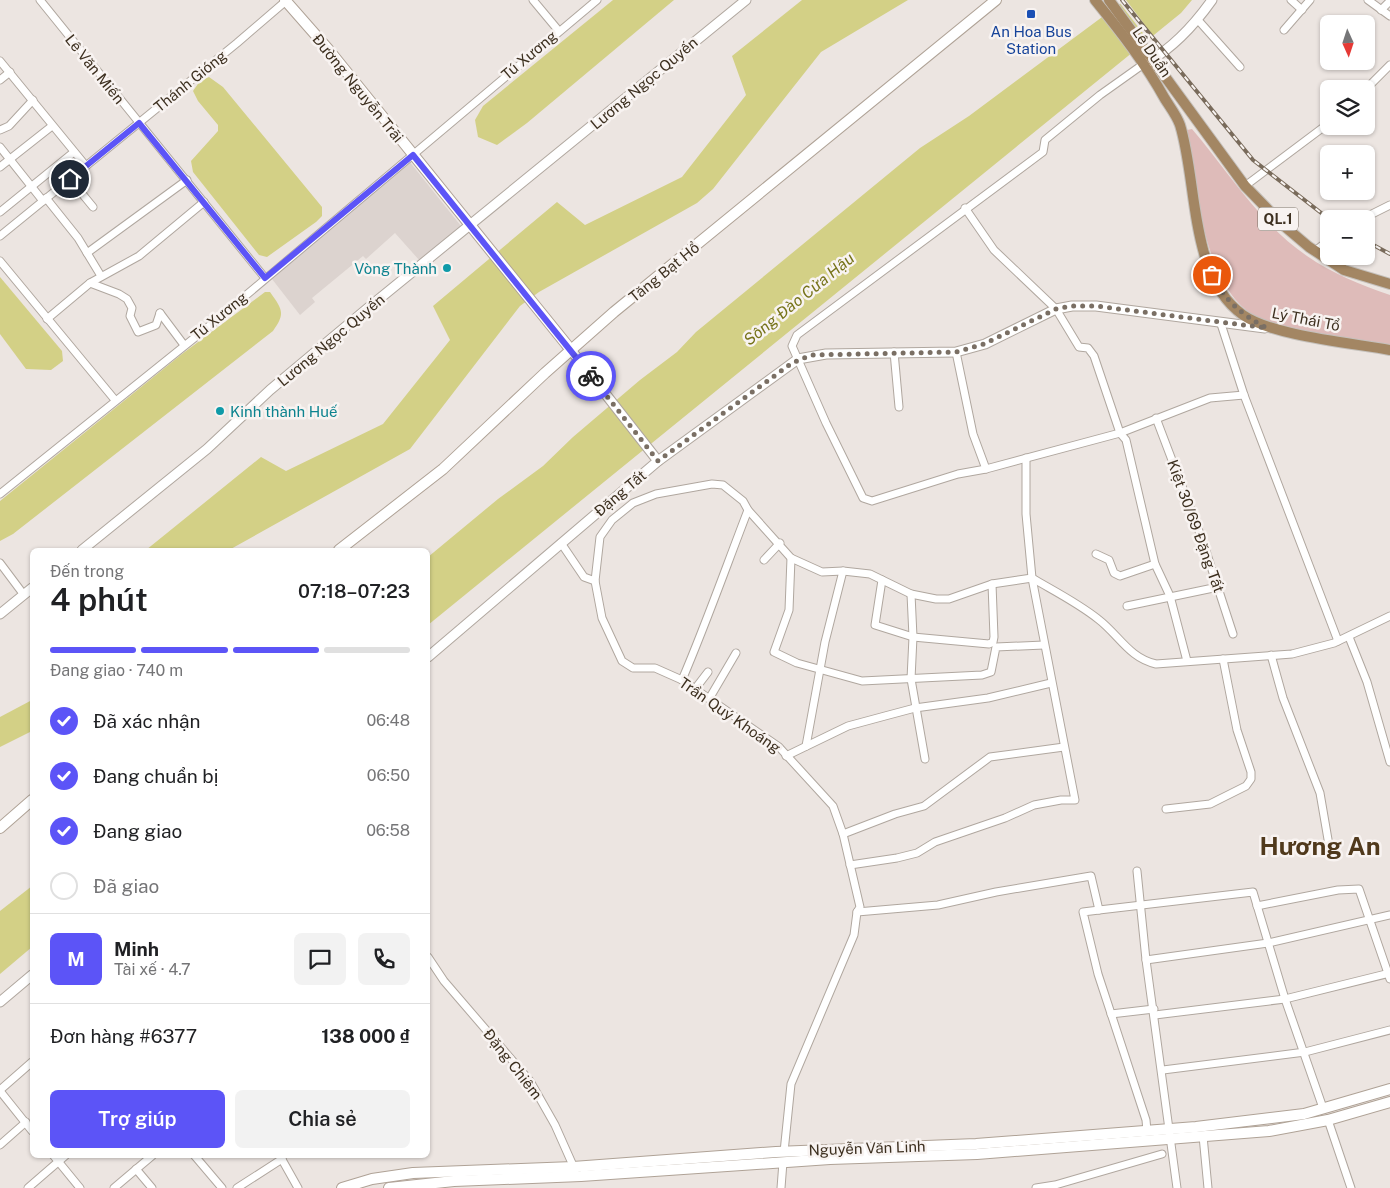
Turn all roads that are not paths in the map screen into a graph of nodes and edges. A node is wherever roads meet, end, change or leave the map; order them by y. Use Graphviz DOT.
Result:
graph roads {
  1 [pos="40,0"];
  2 [pos="286,0"];
  3 [pos="533,0"];
  4 [pos="597,0"];
  5 [pos="746,0"];
  6 [pos="996,0"];
  7 [pos="1110,0"];
  8 [pos="1212,0"];
  9 [pos="1291,0"];
  10 [pos="1310,0"];
  11 [pos="1368,0"];
  12 [pos="1390,1"];
  13 [pos="1098,3"];
  14 [pos="1302,10"];
  15 [pos="1382,10"];
  16 [pos="1390,16"];
  17 [pos="1198,20"];
  18 [pos="558,30"];
  19 [pos="1284,30"];
  20 [pos="1148,59"];
  21 [pos="0,61"];
  22 [pos="1390,65"];
  23 [pos="1240,67"];
  24 [pos="10,72"];
  25 [pos="0,80"];
  26 [pos="1375,80"];
  27 [pos="33,100"];
  28 [pos="1194,118"];
  29 [pos="139,123"];
  30 [pos="1180,125"];
  31 [pos="52,126"];
  32 [pos="0,130"];
  33 [pos="1320,130"];
  34 [pos="0,147"];
  35 [pos="74,152"];
  36 [pos="413,155"];
  37 [pos="10,159"];
  38 [pos="86,166"];
  39 [pos="0,167"];
  40 [pos="70,179"];
  41 [pos="187,180"];
  42 [pos="1245,186"];
  43 [pos="32,187"];
  44 [pos="45,200"];
  45 [pos="204,202"];
  46 [pos="1390,205"];
  47 [pos="93,207"];
  48 [pos="965,208"];
  49 [pos="0,212"];
  50 [pos="1375,212"];
  51 [pos="470,226"];
  52 [pos="0,236"];
  53 [pos="1320,247"];
  54 [pos="1315,251"];
  55 [pos="87,253"];
  56 [pos="0,262"];
  57 [pos="101,276"];
  58 [pos="265,278"];
  59 [pos="90,283"];
  60 [pos="1390,284"];
  61 [pos="1056,309"];
  62 [pos="47,319"];
  63 [pos="1221,324"];
  64 [pos="1267,328"];
  65 [pos="184,345"];
  66 [pos="570,350"];
  67 [pos="1390,350"];
  68 [pos="894,352"];
  69 [pos="956,352"];
  70 [pos="798,360"];
  71 [pos="1244,395"];
  72 [pos="116,400"];
  73 [pos="899,407"];
  74 [pos="1156,418"];
  75 [pos="1120,433"];
  76 [pos="1026,458"];
  77 [pos="658,461"];
  78 [pos="986,469"];
  79 [pos="0,494"];
  80 [pos="748,510"];
  81 [pos="561,543"];
  82 [pos="780,543"];
  83 [pos="84,548"];
  84 [pos="342,548"];
  85 [pos="1096,554"];
  86 [pos="791,558"];
  87 [pos="764,560"];
  88 [pos="0,563"];
  89 [pos="1155,564"];
  90 [pos="843,571"];
  91 [pos="1032,578"];
  92 [pos="882,580"];
  93 [pos="595,581"];
  94 [pos="992,584"];
  95 [pos="1218,587"];
  96 [pos="30,590"];
  97 [pos="911,594"];
  98 [pos="24,595"];
  99 [pos="1170,596"];
  100 [pos="1127,606"];
  101 [pos="0,614"];
  102 [pos="1390,616"];
  103 [pos="1233,634"];
  104 [pos="913,637"];
  105 [pos="1349,637"];
  106 [pos="1338,641"];
  107 [pos="992,645"];
  108 [pos="1044,645"];
  109 [pos="736,653"];
  110 [pos="430,655"];
  111 [pos="1271,655"];
  112 [pos="1223,659"];
  113 [pos="1187,661"];
  114 [pos="820,669"];
  115 [pos="708,672"];
  116 [pos="911,679"];
  117 [pos="682,680"];
  118 [pos="1051,683"];
  119 [pos="695,690"];
  120 [pos="709,699"];
  121 [pos="915,708"];
  122 [pos="806,746"];
  123 [pos="1064,747"];
  124 [pos="786,756"];
  125 [pos="925,759"];
  126 [pos="1390,762"];
  127 [pos="30,802"];
  128 [pos="1166,809"];
  129 [pos="0,828"];
  130 [pos="843,834"];
  131 [pos="1330,851"];
  132 [pos="850,865"];
  133 [pos="1137,871"];
  134 [pos="1140,906"];
  135 [pos="1257,906"];
  136 [pos="1099,910"];
  137 [pos="856,912"];
  138 [pos="1390,915"];
  139 [pos="1371,919"];
  140 [pos="1268,943"];
  141 [pos="430,960"];
  142 [pos="1146,960"];
  143 [pos="1389,975"];
  144 [pos="30,977"];
  145 [pos="1285,999"];
  146 [pos="0,1002"];
  147 [pos="1154,1012"];
  148 [pos="1111,1014"];
  149 [pos="1390,1030"];
  150 [pos="1305,1052"];
  151 [pos="30,1064"];
  152 [pos="1163,1070"];
  153 [pos="1390,1089"];
  154 [pos="0,1091"];
  155 [pos="1390,1102"];
  156 [pos="1323,1108"];
  157 [pos="1328,1120"];
  158 [pos="26,1122"];
  159 [pos="30,1128"];
  160 [pos="1147,1131"];
  161 [pos="1170,1134"];
  162 [pos="1203,1136"];
  163 [pos="0,1144"];
  164 [pos="977,1149"];
  165 [pos="1162,1154"];
  166 [pos="784,1157"];
  167 [pos="55,1158"];
  168 [pos="63,1158"];
  169 [pos="149,1158"];
  170 [pos="197,1158"];
  171 [pos="280,1158"];
  172 [pos="282,1158"];
  173 [pos="58,1162"];
  174 [pos="573,1167"];
  175 [pos="136,1169"];
  176 [pos="582,1178"];
  177 [pos="374,1184"];
  178 [pos="28,1188"];
  179 [pos="80,1188"];
  180 [pos="114,1188"];
  181 [pos="152,1188"];
  182 [pos="222,1188"];
  183 [pos="237,1188"];
  184 [pos="298,1188"];
  185 [pos="342,1188"];
  186 [pos="389,1188"];
  187 [pos="781,1188"];
  188 [pos="1036,1188"];
  189 [pos="1177,1188"];
  190 [pos="1208,1188"];
  191 [pos="1350,1188"];
  1 -- 29 [label="street, Lê Văn Miến"];
  2 -- 29 [label="street, Thánh Gióng"];
  2 -- 36 [label="main road, Đường Nguyễn Trãi"];
  3 -- 18 [label="street"];
  4 -- 18 [label="street, Tú Xương"];
  5 -- 51 [label="street, Lương Ngọc Quyến"];
  6 -- 66 [label="main road, Tăng Bạt Hổ"];
  7 -- 20 [label="main road, Lê Duẩn / QL.1"];
  8 -- 17 [label="street"];
  9 -- 14 [label="street"];
  10 -- 14 [label="street"];
  11 -- 15 [label="street"];
  12 -- 15 [label="street"];
  13 -- 20 [label="main road, Lê Duẩn / QL.1"];
  14 -- 19 [label="street"];
  15 -- 16 [label="street"];
  17 -- 20 [label="street"];
  17 -- 23 [label="street"];
  18 -- 36 [label="street, Tú Xương"];
  20 -- 28 [label="main road, Lê Duẩn / QL.1"];
  20 -- 30 [label="main road, Lê Duẩn / QL.1"];
  20 -- 48 [label="street"];
  21 -- 24 [label="street"];
  22 -- 26 [label="street"];
  24 -- 25 [label="street"];
  24 -- 27 [label="street"];
  27 -- 31 [label="street"];
  27 -- 32 [label="street"];
  28 -- 30 [label="main road"];
  28 -- 42 [label="main road, QL.1"];
  29 -- 38 [label="street, Thánh Gióng"];
  29 -- 41 [label="street, Lê Văn Miến"];
  30 -- 64 [label="main road, Lý Thái Tổ / QL.1"];
  31 -- 35 [label="street"];
  31 -- 37 [label="street"];
  33 -- 42 [label="street"];
  34 -- 37 [label="street"];
  35 -- 38 [label="street"];
  35 -- 43 [label="street"];
  36 -- 51 [label="main road, Đường Nguyễn Trãi"];
  36 -- 58 [label="street, Tú Xương"];
  37 -- 39 [label="street"];
  37 -- 43 [label="street"];
  38 -- 40 [label="street, Thánh Gióng"];
  40 -- 44 [label="street, Thánh Gióng"];
  40 -- 47 [label="street"];
  41 -- 45 [label="street, Lê Văn Miến"];
  41 -- 55 [label="street"];
  42 -- 54 [label="main road, QL.1"];
  43 -- 44 [label="street"];
  43 -- 49 [label="street"];
  44 -- 52 [label="street, Thánh Gióng"];
  44 -- 55 [label="street"];
  45 -- 57 [label="street"];
  45 -- 58 [label="street, Lê Văn Miến"];
  46 -- 50 [label="street"];
  48 -- 61 [label="street"];
  48 -- 70 [label="street"];
  51 -- 66 [label="main road, Đường Nguyễn Trãi"];
  51 -- 83 [label="street, Lương Ngọc Quyến"];
  53 -- 54 [label="street"];
  54 -- 60 [label="main road, QL.1"];
  55 -- 57 [label="street"];
  56 -- 62 [label="street"];
  57 -- 59 [label="street"];
  58 -- 65 [label="street, Tú Xương"];
  59 -- 62 [label="street"];
  59 -- 65 [label="street"];
  61 -- 63 [label="street, Đặng Tất"];
  61 -- 69 [label="street, Đặng Tất"];
  61 -- 75 [label="street"];
  62 -- 72 [label="street"];
  63 -- 64 [label="street, Đặng Tất"];
  63 -- 71 [label="street"];
  64 -- 67 [label="main road, Lý Thái Tổ / QL.1"];
  65 -- 72 [label="street, Tú Xương"];
  66 -- 77 [label="street"];
  66 -- 84 [label="main road, Tăng Bạt Hổ"];
  68 -- 69 [label="street, Đặng Tất"];
  68 -- 70 [label="street, Đặng Tất"];
  68 -- 73 [label="street"];
  69 -- 78 [label="street"];
  70 -- 77 [label="street, Đặng Tất"];
  70 -- 78 [label="street"];
  71 -- 74 [label="street"];
  71 -- 106 [label="street"];
  72 -- 79 [label="street, Tú Xương"];
  74 -- 75 [label="street"];
  74 -- 95 [label="street, Kiệt 30/69 Đặng Tất"];
  75 -- 76 [label="street"];
  75 -- 89 [label="street"];
  76 -- 78 [label="street"];
  76 -- 91 [label="street"];
  77 -- 81 [label="street, Đặng Tất"];
  80 -- 82 [label="street, Trần Quý Khoáng"];
  80 -- 93 [label="street, Trần Quý Khoáng"];
  80 -- 117 [label="street"];
  81 -- 93 [label="street"];
  81 -- 110 [label="street, Đặng Tất"];
  82 -- 86 [label="street, Trần Quý Khoáng"];
  82 -- 87 [label="street"];
  85 -- 89 [label="street"];
  86 -- 90 [label="street"];
  86 -- 114 [label="street"];
  88 -- 98 [label="street"];
  89 -- 99 [label="street"];
  90 -- 92 [label="street"];
  90 -- 114 [label="street"];
  91 -- 94 [label="street"];
  91 -- 108 [label="street"];
  91 -- 113 [label="street"];
  92 -- 97 [label="street"];
  92 -- 104 [label="street"];
  93 -- 117 [label="street, Trần Quý Khoáng"];
  94 -- 97 [label="street"];
  94 -- 107 [label="street"];
  95 -- 99 [label="street"];
  95 -- 103 [label="street, Kiệt 30/69 Đặng Tất"];
  96 -- 98 [label="street"];
  97 -- 104 [label="street"];
  98 -- 101 [label="street"];
  99 -- 100 [label="street"];
  99 -- 113 [label="street"];
  102 -- 105 [label="street"];
  104 -- 107 [label="street"];
  104 -- 116 [label="street"];
  105 -- 106 [label="street"];
  105 -- 126 [label="street"];
  106 -- 111 [label="street"];
  107 -- 108 [label="street"];
  107 -- 116 [label="street"];
  108 -- 118 [label="street"];
  109 -- 120 [label="street"];
  111 -- 112 [label="street"];
  111 -- 131 [label="street"];
  112 -- 113 [label="street"];
  112 -- 128 [label="street"];
  114 -- 116 [label="street"];
  114 -- 122 [label="street"];
  115 -- 119 [label="street"];
  116 -- 121 [label="street"];
  117 -- 119 [label="street, Trần Quý Khoáng"];
  118 -- 121 [label="street"];
  118 -- 123 [label="street"];
  119 -- 120 [label="street, Trần Quý Khoáng"];
  120 -- 124 [label="street, Trần Quý Khoáng"];
  121 -- 122 [label="street"];
  121 -- 125 [label="street"];
  122 -- 124 [label="street"];
  123 -- 130 [label="street"];
  123 -- 132 [label="street"];
  124 -- 130 [label="street, Trần Quý Khoáng"];
  127 -- 129 [label="main road"];
  130 -- 132 [label="street, Trần Quý Khoáng"];
  132 -- 137 [label="street, Trần Quý Khoáng"];
  133 -- 134 [label="street"];
  134 -- 135 [label="street"];
  134 -- 136 [label="street"];
  134 -- 142 [label="street"];
  135 -- 139 [label="street"];
  135 -- 140 [label="street"];
  136 -- 137 [label="street"];
  136 -- 148 [label="street"];
  137 -- 166 [label="street, Trần Quý Khoáng"];
  138 -- 139 [label="street"];
  139 -- 140 [label="street"];
  139 -- 143 [label="street"];
  140 -- 142 [label="street"];
  140 -- 145 [label="street"];
  141 -- 174 [label="street, Đặng Chiêm"];
  142 -- 147 [label="street"];
  143 -- 145 [label="street"];
  144 -- 146 [label="street"];
  145 -- 147 [label="street"];
  145 -- 150 [label="street"];
  147 -- 148 [label="street"];
  147 -- 152 [label="street"];
  148 -- 160 [label="street"];
  149 -- 150 [label="street"];
  150 -- 152 [label="street"];
  150 -- 156 [label="street"];
  151 -- 154 [label="street"];
  152 -- 161 [label="street"];
  153 -- 156 [label="main road, Nguyễn Văn Linh"];
  154 -- 158 [label="street"];
  155 -- 157 [label="main road, Nguyễn Văn Linh"];
  156 -- 161 [label="main road, Nguyễn Văn Linh"];
  157 -- 162 [label="main road, Nguyễn Văn Linh"];
  157 -- 191 [label="street"];
  158 -- 159 [label="street"];
  158 -- 163 [label="street"];
  160 -- 161 [label="main road, Nguyễn Văn Linh"];
  160 -- 164 [label="main road, Nguyễn Văn Linh"];
  161 -- 162 [label="main road, Nguyễn Văn Linh"];
  161 -- 164 [label="main road, Nguyễn Văn Linh"];
  161 -- 189 [label="street"];
  162 -- 190 [label="street"];
  164 -- 166 [label="main road, Nguyễn Văn Linh"];
  165 -- 188 [label="street"];
  166 -- 174 [label="main road, Nguyễn Văn Linh"];
  166 -- 176 [label="main road, Nguyễn Văn Linh"];
  166 -- 187 [label="street, Trần Quý Khoáng"];
  167 -- 173 [label="street"];
  168 -- 173 [label="street"];
  169 -- 175 [label="street"];
  170 -- 182 [label="street"];
  171 -- 183 [label="street"];
  172 -- 184 [label="street"];
  173 -- 178 [label="street"];
  173 -- 179 [label="street"];
  174 -- 176 [label="street, Đặng Chiêm"];
  174 -- 177 [label="main road, Nguyễn Văn Linh"];
  175 -- 180 [label="street"];
  175 -- 181 [label="street"];
  176 -- 186 [label="main road, Nguyễn Văn Linh"];
  177 -- 185 [label="main road, Nguyễn Văn Linh"];
}
